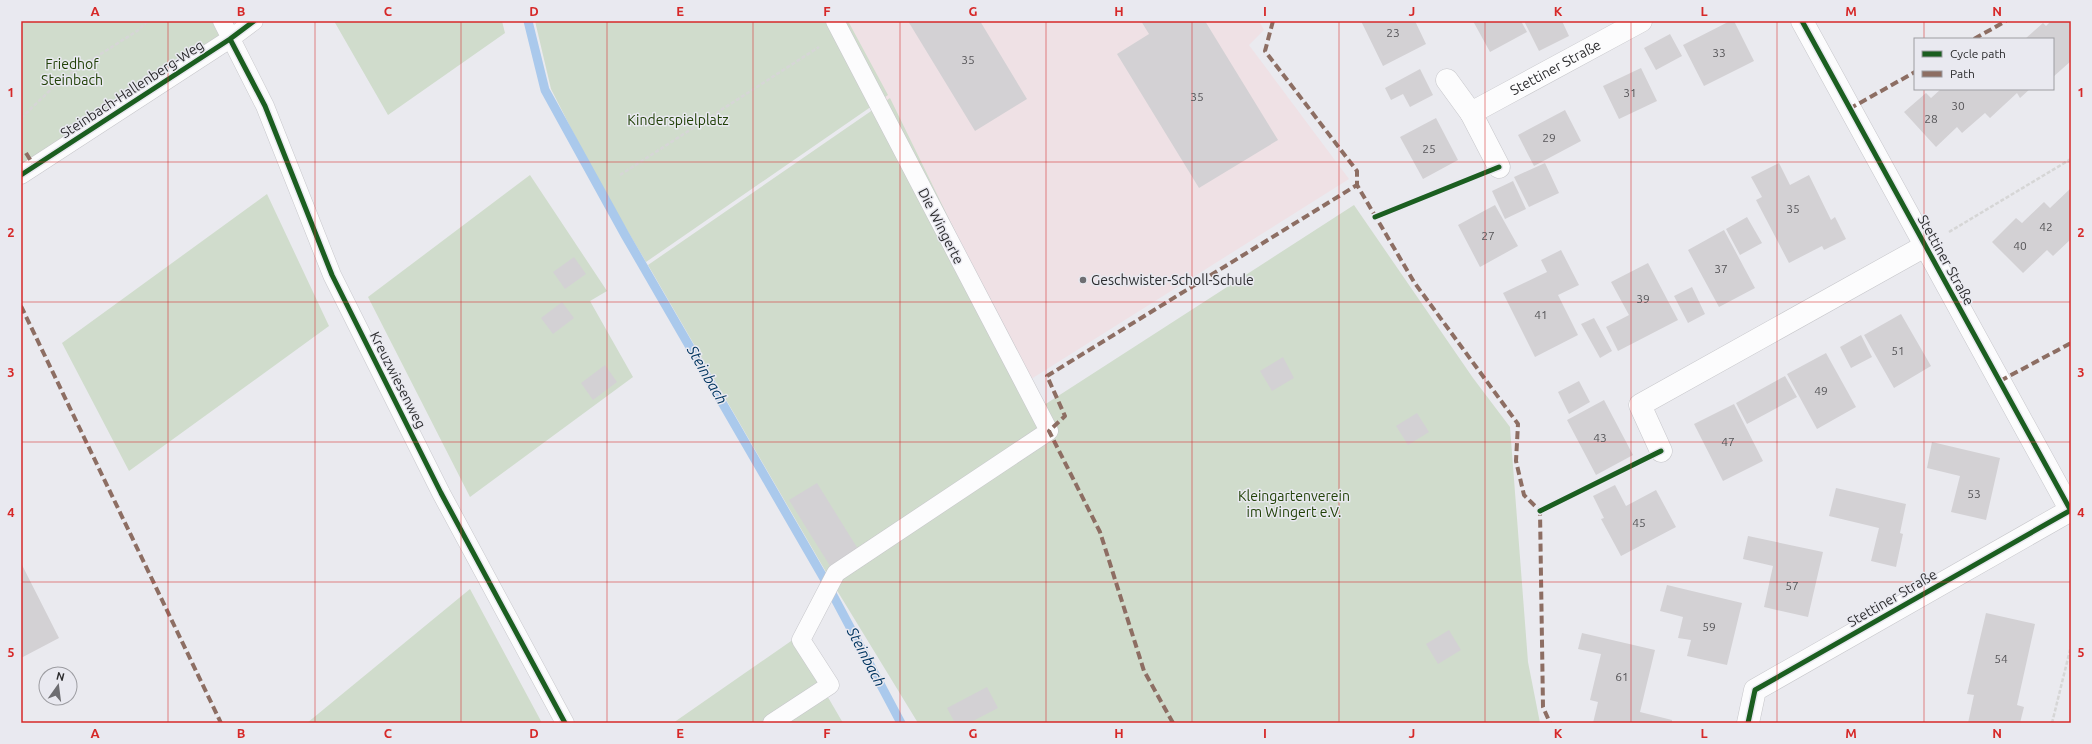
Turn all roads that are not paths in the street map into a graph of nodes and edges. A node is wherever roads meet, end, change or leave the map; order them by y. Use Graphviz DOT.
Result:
graph roads {
  1 [pos="222,21"];
  2 [pos="254,21"];
  3 [pos="1641,21"];
  4 [pos="1802,21"];
  5 [pos="838,27"];
  6 [pos="230,39"];
  7 [pos="1448,80"];
  8 [pos="1471,114"];
  9 [pos="1498,167"];
  10 [pos="21,175"];
  11 [pos="1925,246"];
  12 [pos="1660,451"];
  13 [pos="2071,510"];
  14 [pos="566,723"];
  15 [pos="772,723"];
  16 [pos="1748,723"];
  1 -- 6 [label="lane, Kreuzwiesenweg"];
  2 -- 6 [label="lane, Steinbach-Hallenberg-Weg"];
  3 -- 8 [label="street, Stettiner Straße"];
  4 -- 11 [label="street, Stettiner Straße"];
  5 -- 15 [label="lane, Die Wingerte"];
  6 -- 10 [label="lane, Steinbach-Hallenberg-Weg"];
  6 -- 14 [label="lane, Kreuzwiesenweg"];
  7 -- 8 [label="street"];
  8 -- 9 [label="street"];
  11 -- 12 [label="street, Stettiner Straße"];
  11 -- 13 [label="street, Stettiner Straße"];
  13 -- 16 [label="street, Stettiner Straße"];
}
